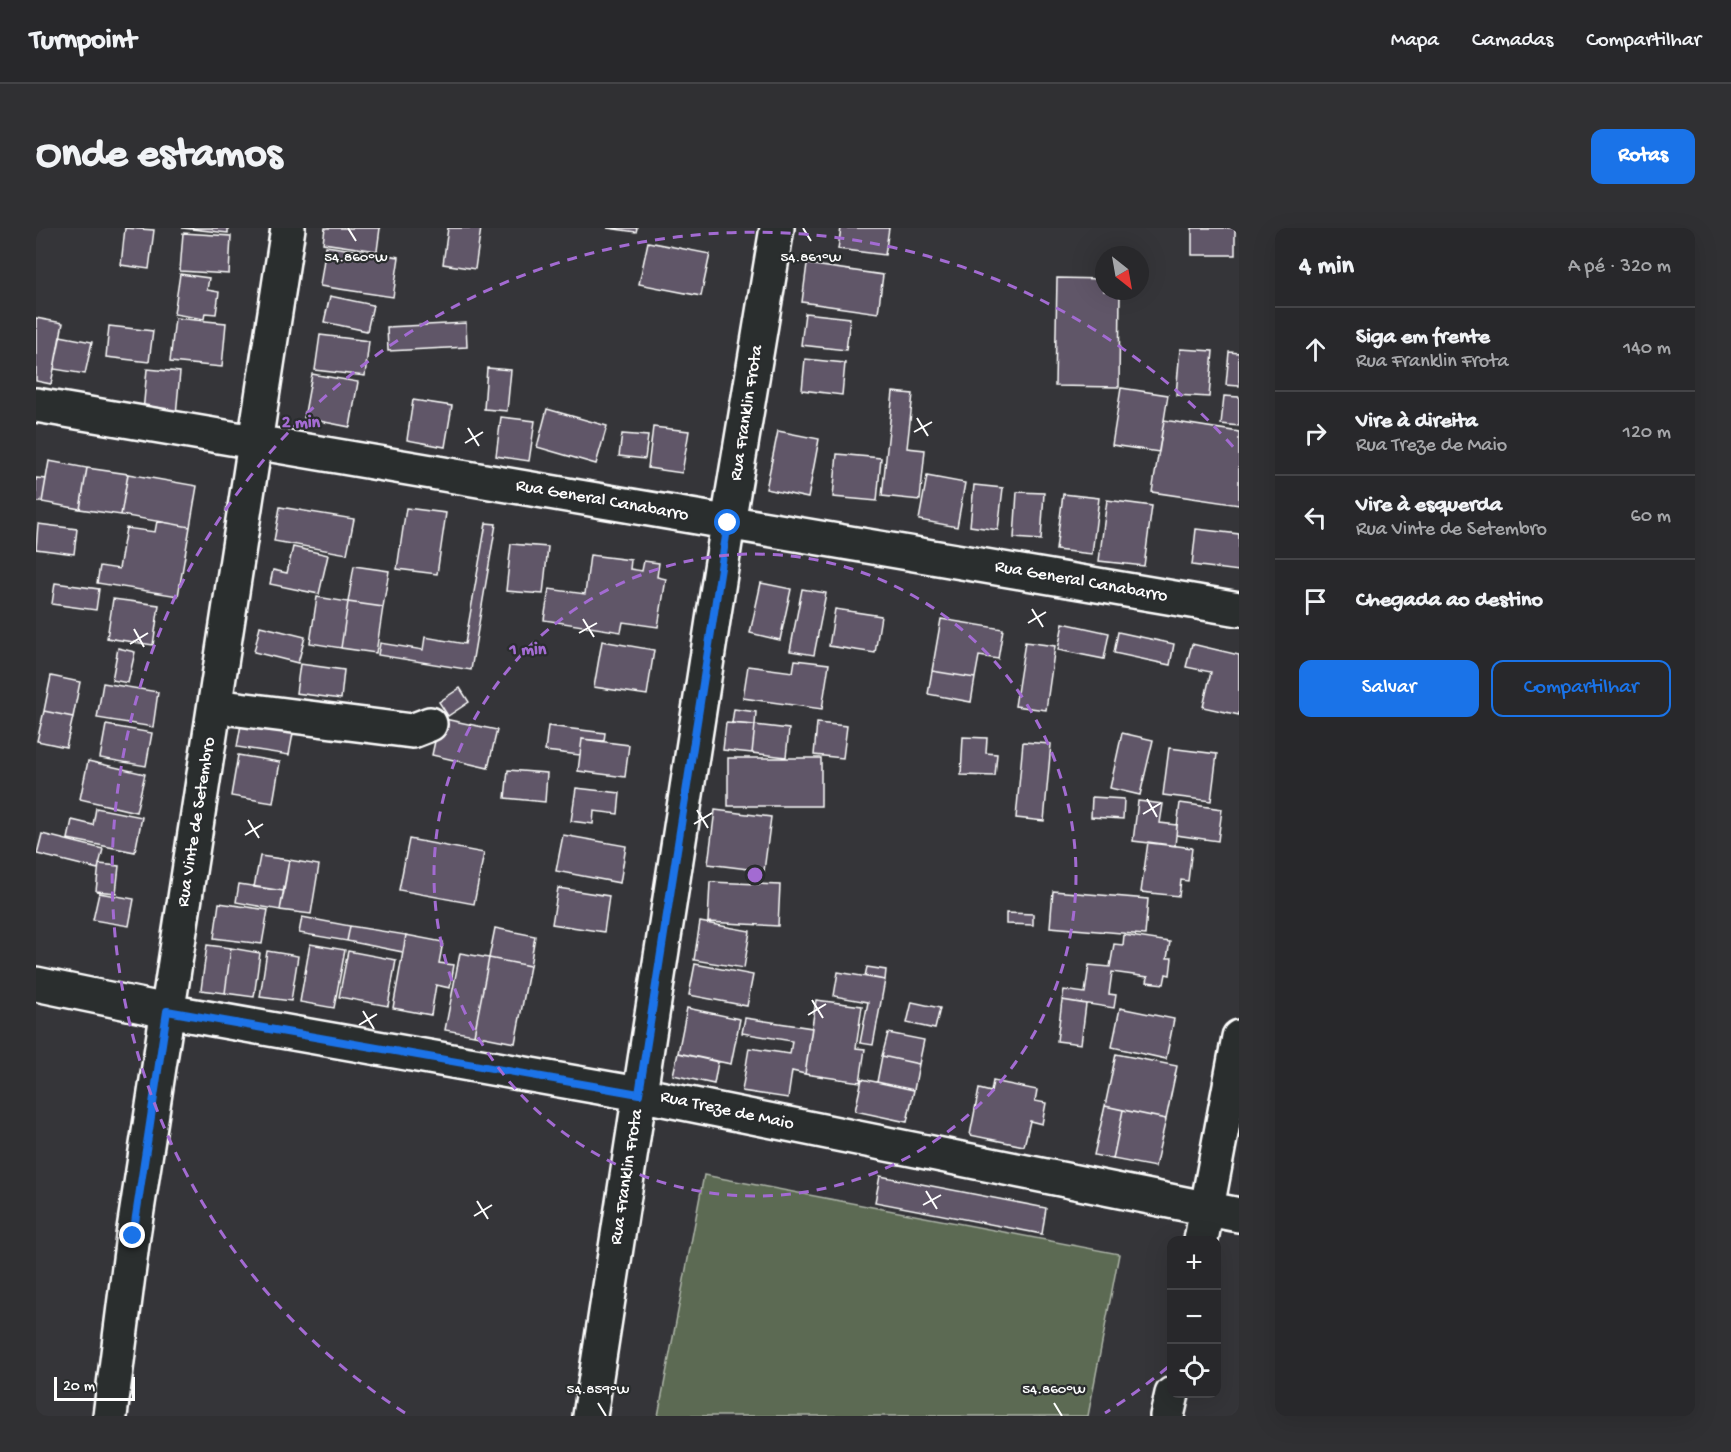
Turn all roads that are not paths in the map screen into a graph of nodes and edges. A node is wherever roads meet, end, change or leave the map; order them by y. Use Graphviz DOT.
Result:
graph roads {
  1 [pos="288,228"];
  2 [pos="777,228"];
  3 [pos="36,405"];
  4 [pos="255,443"];
  5 [pos="728,523"];
  6 [pos="1239,609"];
  7 [pos="214,706"];
  8 [pos="430,724"];
  9 [pos="36,984"];
  10 [pos="167,1011"];
  11 [pos="1239,1037"];
  12 [pos="639,1094"];
  13 [pos="1239,1215"];
  14 [pos="1204,1225"];
  15 [pos="1171,1398"];
  16 [pos="110,1416"];
  17 [pos="591,1416"];
  18 [pos="1167,1416"];
  1 -- 4 [label="street, Rua Vinte de Setembro"];
  2 -- 5 [label="street, Rua Franklin Frota"];
  3 -- 4 [label="street, Rua General Canabarro"];
  4 -- 5 [label="street, Rua General Canabarro"];
  4 -- 7 [label="street, Rua Vinte de Setembro"];
  5 -- 6 [label="street, Rua General Canabarro"];
  5 -- 12 [label="street, Rua Franklin Frota"];
  7 -- 8 [label="street"];
  7 -- 10 [label="street, Rua Vinte de Setembro"];
  9 -- 10 [label="street, Rua Treze de Maio"];
  10 -- 12 [label="street, Rua Treze de Maio"];
  10 -- 16 [label="street, Rua Vinte de Setembro"];
  11 -- 14 [label="street"];
  12 -- 14 [label="street, Rua Treze de Maio"];
  12 -- 17 [label="street, Rua Franklin Frota"];
  13 -- 14 [label="street, Rua Treze de Maio"];
  15 -- 18 [label="street"];
}
